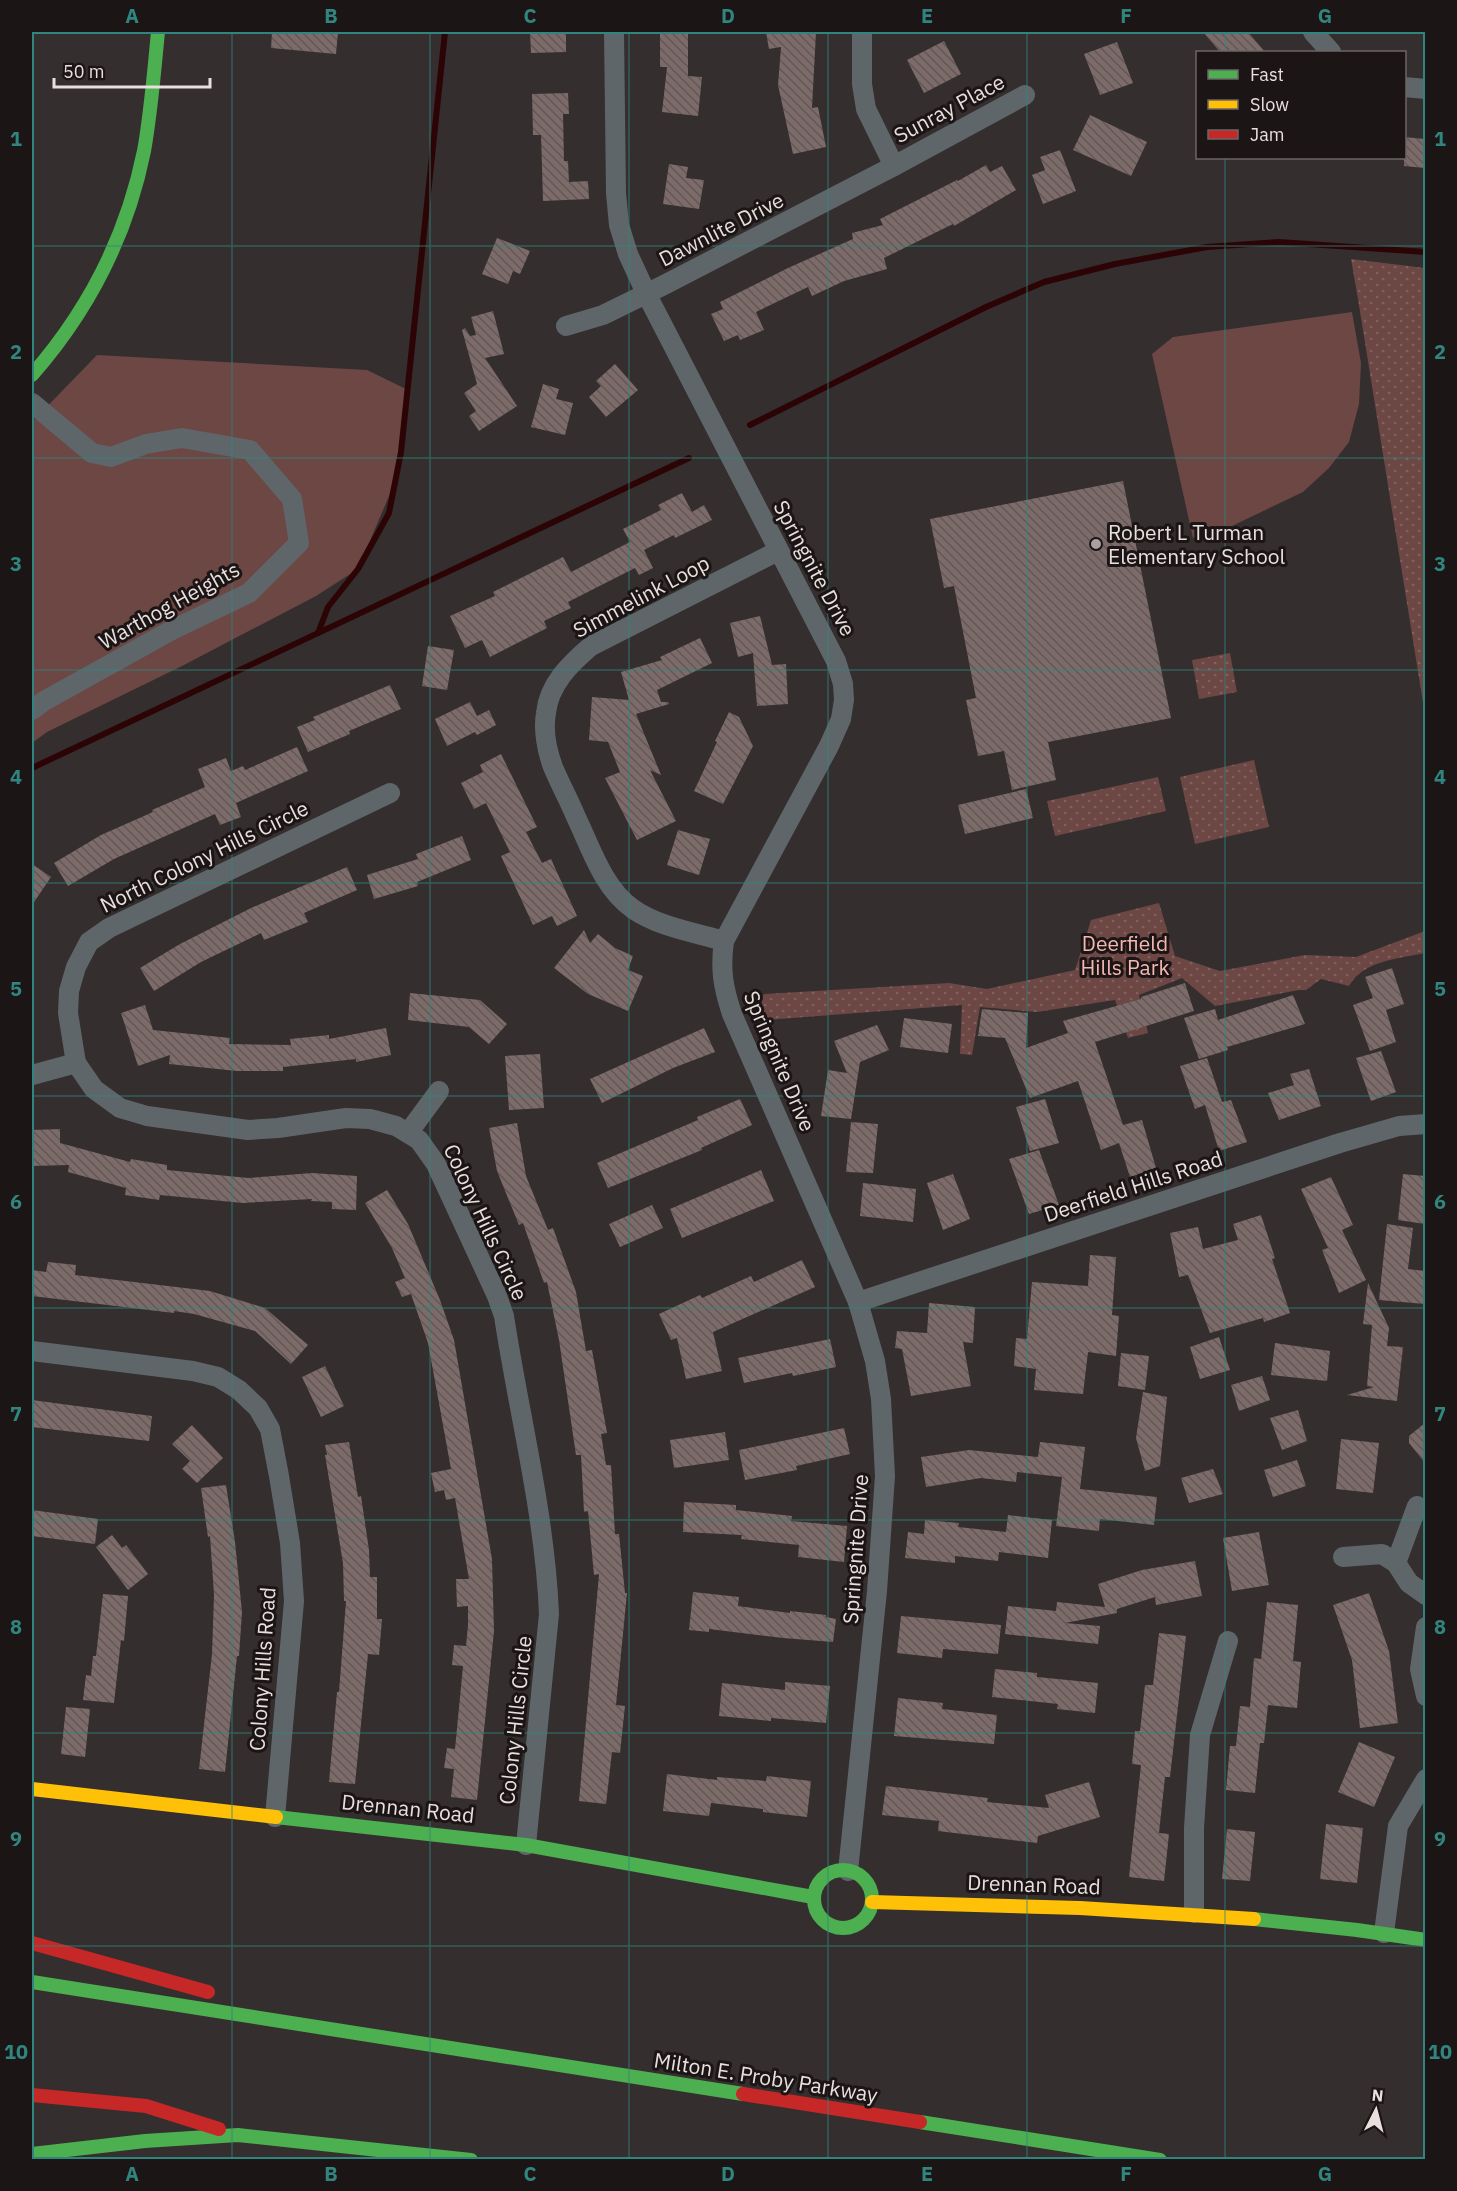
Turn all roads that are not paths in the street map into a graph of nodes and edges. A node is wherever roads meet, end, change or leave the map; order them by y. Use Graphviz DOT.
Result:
graph roads {
  1 [pos="158,32"];
  2 [pos="614,32"];
  3 [pos="862,32"];
  4 [pos="1313,32"];
  5 [pos="1330,51"];
  6 [pos="1406,87"];
  7 [pos="1425,89"];
  8 [pos="1025,94"];
  9 [pos="894,166"];
  10 [pos="646,293"];
  11 [pos="566,326"];
  12 [pos="32,375"];
  13 [pos="32,403"];
  14 [pos="778,551"];
  15 [pos="33,706"];
  16 [pos="390,793"];
  17 [pos="723,941"];
  18 [pos="76,1063"];
  19 [pos="32,1075"];
  20 [pos="439,1091"];
  21 [pos="1425,1124"];
  22 [pos="408,1133"];
  23 [pos="858,1302"];
  24 [pos="32,1351"];
  25 [pos="1417,1506"];
  26 [pos="1342,1557"];
  27 [pos="1396,1563"];
  28 [pos="1425,1595"];
  29 [pos="1425,1627"];
  30 [pos="1228,1641"];
  31 [pos="1425,1696"];
  32 [pos="1425,1779"];
  33 [pos="32,1789"];
  34 [pos="275,1817"];
  35 [pos="526,1845"];
  36 [pos="848,1871"];
  37 [pos="813,1897"];
  38 [pos="872,1902"];
  39 [pos="1194,1913"];
  40 [pos="1384,1933"];
  41 [pos="1425,1940"];
  42 [pos="32,1942"];
  43 [pos="32,1982"];
  44 [pos="216,1994"];
  45 [pos="239,2000"];
  46 [pos="366,2036"];
  47 [pos="32,2095"];
  48 [pos="238,2135"];
  49 [pos="32,2154"];
  50 [pos="471,2160"];
  51 [pos="1160,2160"];
  1 -- 12 [label="main road"];
  2 -- 10 [label="street, Springnite Drive"];
  3 -- 9 [label="street, Sunray Place"];
  4 -- 5 [label="street"];
  6 -- 7 [label="street"];
  8 -- 9 [label="street, Sunray Place"];
  9 -- 10 [label="street, Dawnlite Drive"];
  10 -- 11 [label="street, Dawnlite Drive"];
  10 -- 14 [label="street, Springnite Drive"];
  13 -- 15 [label="street, Warthog Heights"];
  14 -- 17 [label="street, Springnite Drive"];
  14 -- 17 [label="street, Simmelink Loop"];
  16 -- 18 [label="street, North Colony Hills Circle"];
  17 -- 23 [label="street, Springnite Drive"];
  18 -- 19 [label="street"];
  18 -- 22 [label="street, Colony Hills Circle"];
  20 -- 22 [label="street"];
  21 -- 23 [label="street, Deerfield Hills Road"];
  22 -- 35 [label="street, Colony Hills Circle"];
  23 -- 36 [label="street, Springnite Drive"];
  24 -- 34 [label="street, Colony Hills Road"];
  25 -- 27 [label="street"];
  26 -- 27 [label="street"];
  27 -- 28 [label="street"];
  29 -- 31 [label="street"];
  30 -- 39 [label="street"];
  32 -- 40 [label="street"];
  33 -- 34 [label="main road, Drennan Road"];
  34 -- 35 [label="main road, Drennan Road"];
  35 -- 37 [label="main road, Drennan Road"];
  36 -- 37 [label="main road"];
  36 -- 38 [label="main road"];
  37 -- 38 [label="main road"];
  38 -- 39 [label="main road, Drennan Road"];
  39 -- 40 [label="main road, Drennan Road"];
  40 -- 41 [label="main road, Drennan Road"];
  42 -- 44 [label="main road"];
  43 -- 46 [label="main road"];
  45 -- 46 [label="main road"];
  46 -- 51 [label="main road, Milton E. Proby Parkway"];
  47 -- 48 [label="main road"];
  48 -- 49 [label="main road"];
  48 -- 50 [label="main road"];
}
